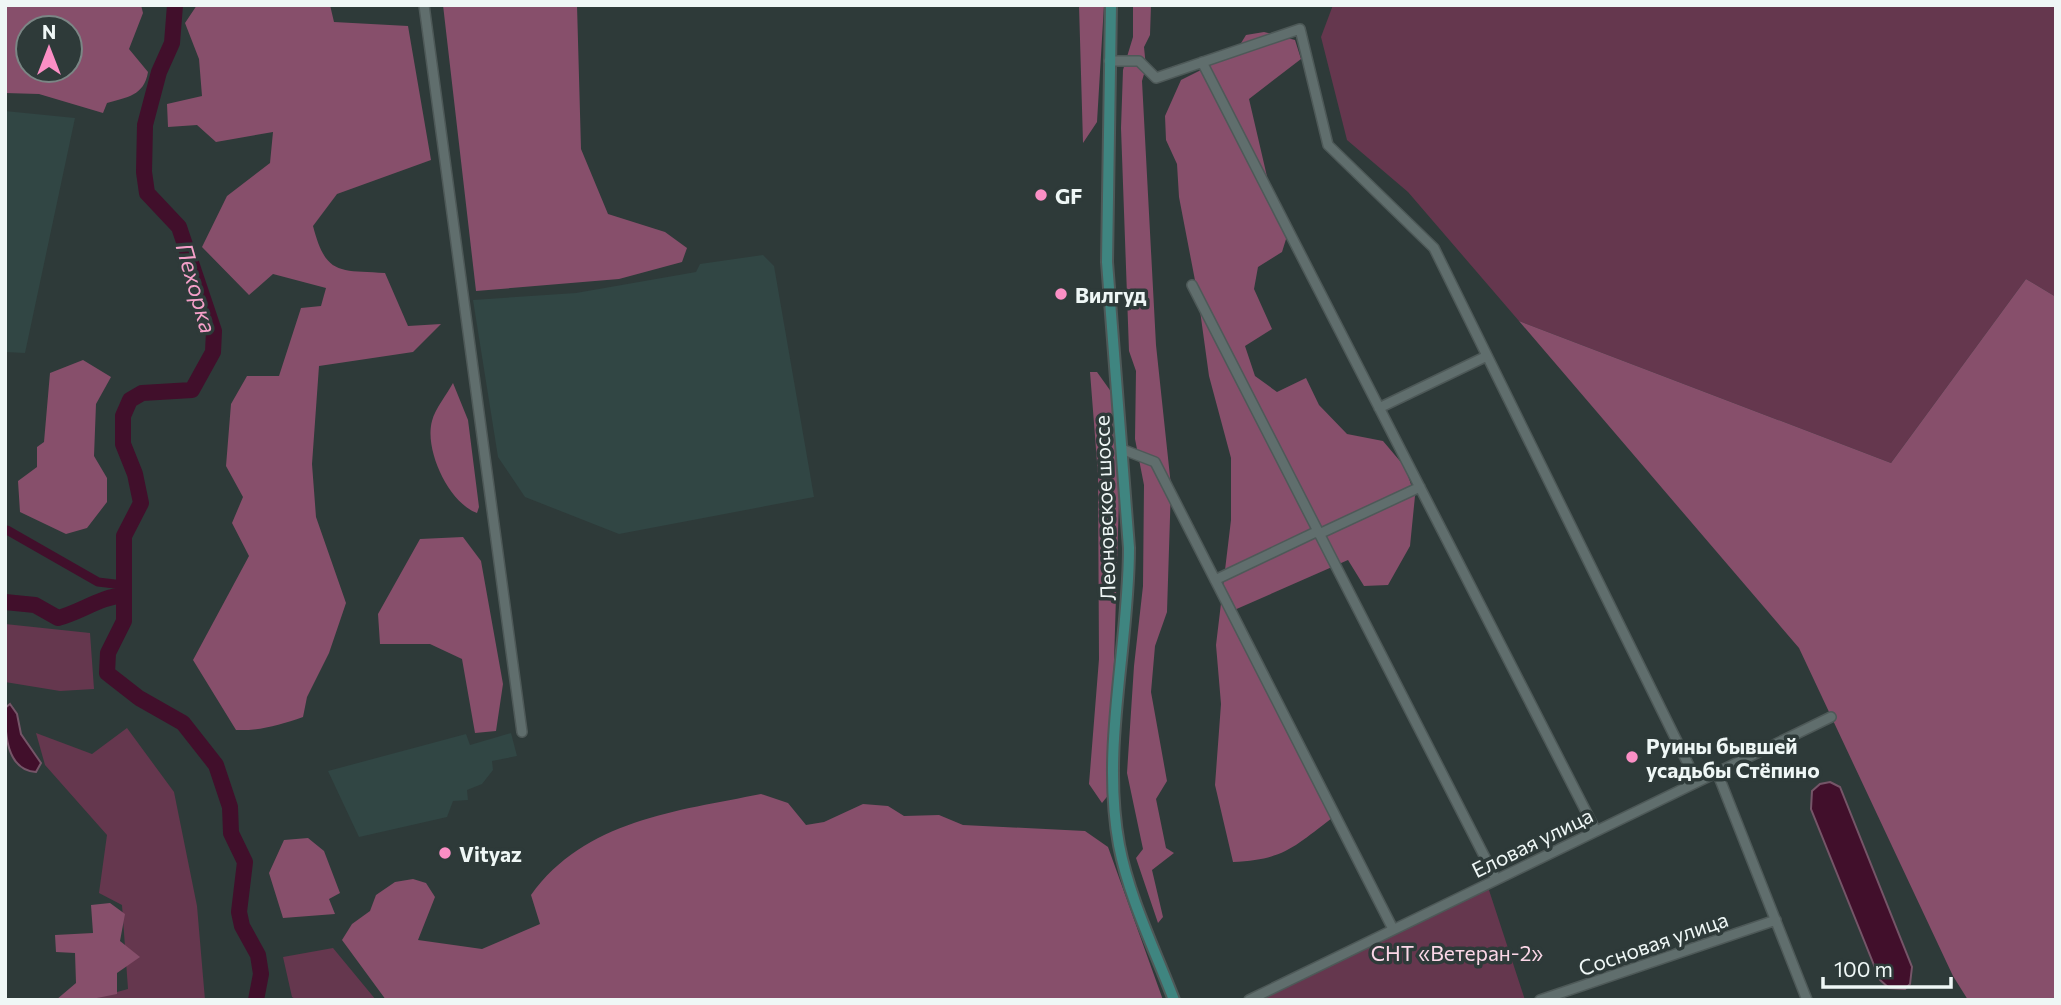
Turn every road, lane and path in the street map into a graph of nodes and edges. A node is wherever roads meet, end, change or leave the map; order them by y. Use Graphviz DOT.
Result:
graph roads {
  1 [pos="424,5"];
  2 [pos="1111,5"];
  3 [pos="1109,61"];
  4 [pos="1202,62"];
  5 [pos="1192,285"];
  6 [pos="1487,356"];
  7 [pos="1379,408"];
  8 [pos="1124,450"];
  9 [pos="1420,486"];
  10 [pos="1319,533"];
  11 [pos="1215,580"];
  12 [pos="1831,717"];
  13 [pos="522,732"];
  14 [pos="1717,772"];
  15 [pos="1698,782"];
  16 [pos="1596,831"];
  17 [pos="1496,879"];
  18 [pos="1776,920"];
  19 [pos="1394,929"];
  20 [pos="1174,1000"];
  21 [pos="1249,1000"];
  22 [pos="1540,1000"];
  23 [pos="1807,1000"];
  1 -- 13 [label="street"];
  2 -- 3 [label="main road, Леоновское шоссе"];
  3 -- 4 [label="street"];
  3 -- 8 [label="main road, Леоновское шоссе"];
  4 -- 6 [label="street"];
  4 -- 7 [label="street"];
  5 -- 10 [label="street"];
  6 -- 7 [label="street"];
  6 -- 15 [label="street"];
  7 -- 9 [label="street"];
  8 -- 11 [label="street"];
  8 -- 20 [label="main road, Леоновское шоссе"];
  9 -- 10 [label="street"];
  9 -- 16 [label="street"];
  10 -- 11 [label="street"];
  10 -- 17 [label="street"];
  11 -- 19 [label="street"];
  12 -- 14 [label="street, Еловая улица"];
  14 -- 15 [label="street, Еловая улица"];
  14 -- 18 [label="street"];
  15 -- 16 [label="street, Еловая улица"];
  16 -- 17 [label="street, Еловая улица"];
  17 -- 19 [label="street, Еловая улица"];
  18 -- 22 [label="street, Сосновая улица"];
  18 -- 23 [label="street"];
  19 -- 21 [label="street, Еловая улица"];
}
